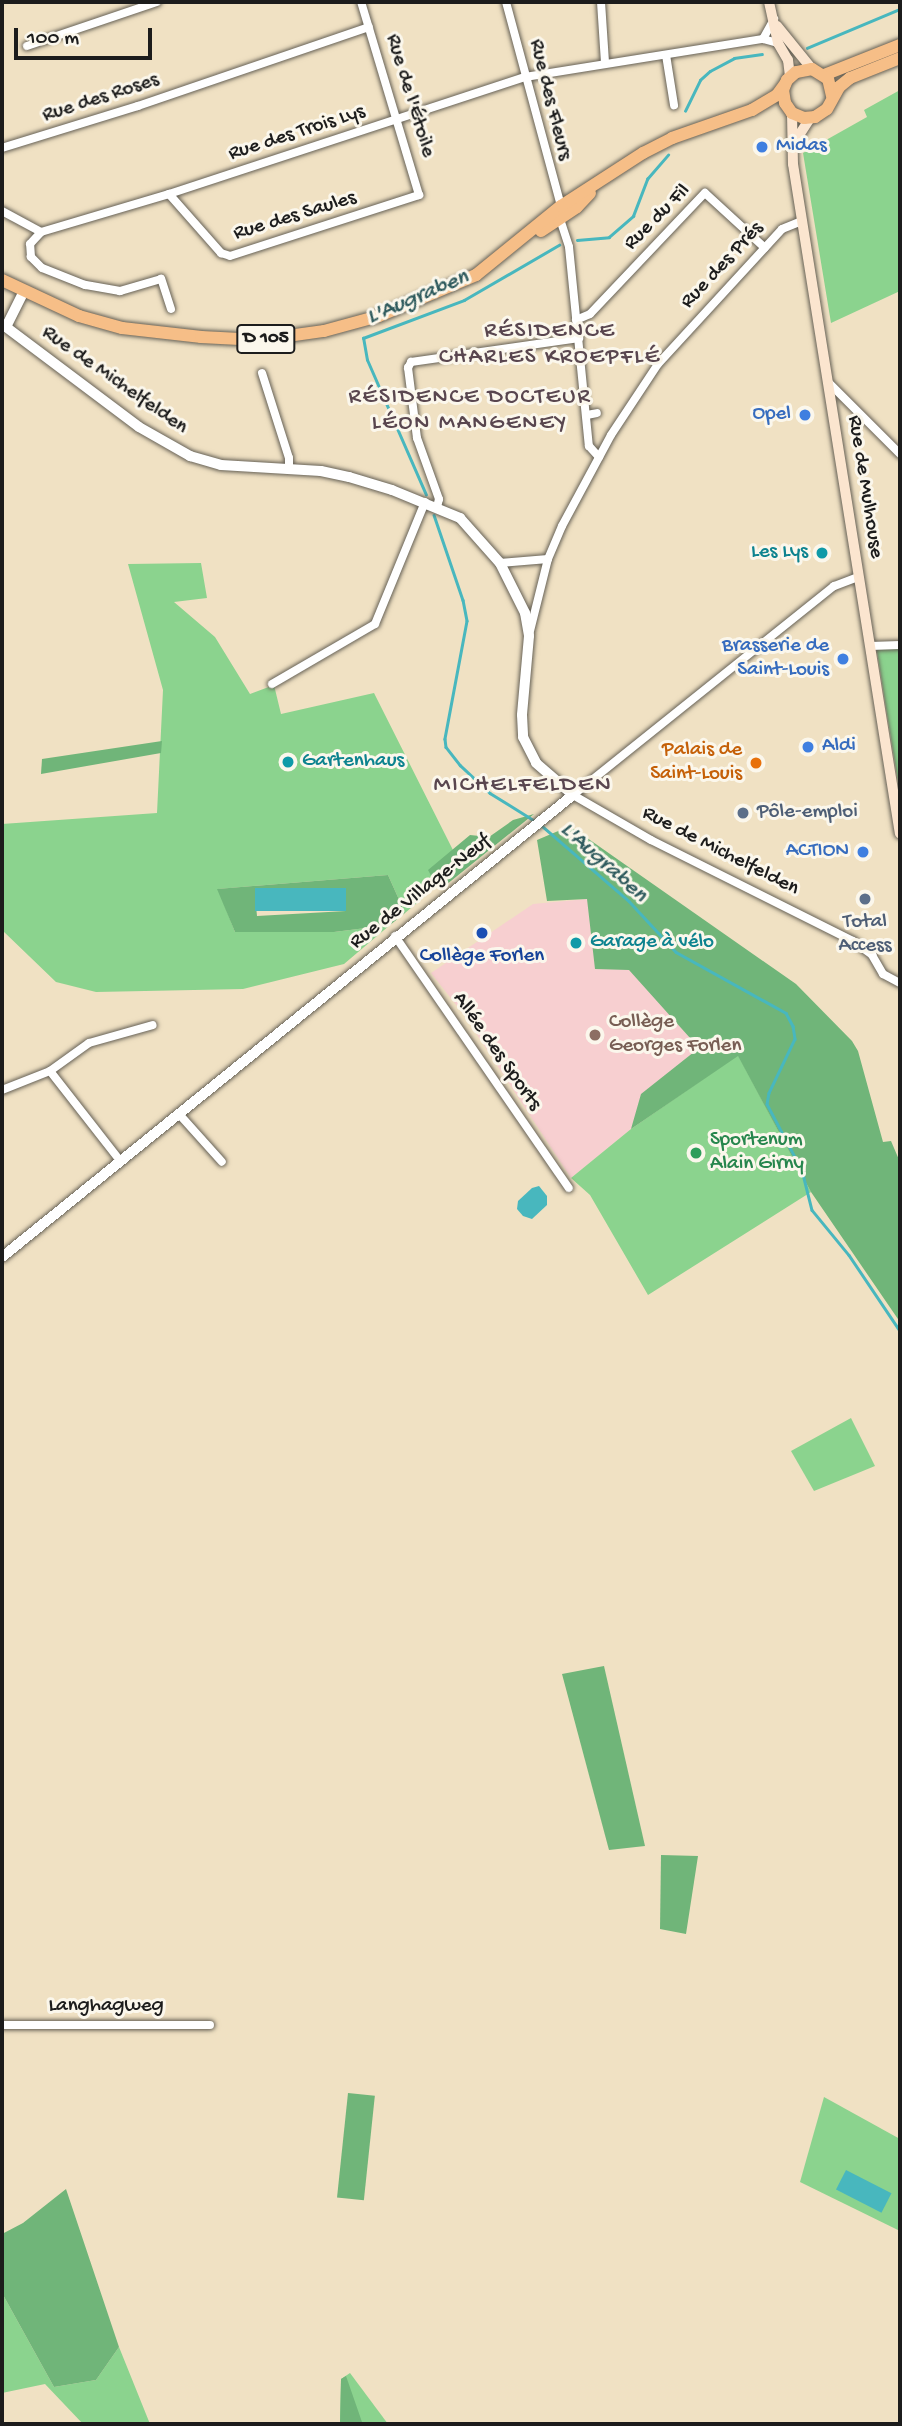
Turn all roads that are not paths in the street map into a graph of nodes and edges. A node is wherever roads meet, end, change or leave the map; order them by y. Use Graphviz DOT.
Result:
graph roads {
  1 [pos="157,2"];
  2 [pos="361,2"];
  3 [pos="506,2"];
  4 [pos="601,2"];
  5 [pos="769,2"];
  6 [pos="775,21"];
  7 [pos="369,27"];
  8 [pos="763,39"];
  9 [pos="778,43"];
  10 [pos="900,45"];
  11 [pos="27,46"];
  12 [pos="666,55"];
  13 [pos="900,58"];
  14 [pos="605,63"];
  15 [pos="818,72"];
  16 [pos="525,77"];
  17 [pos="787,80"];
  18 [pos="832,96"];
  19 [pos="674,105"];
  20 [pos="751,110"];
  21 [pos="790,111"];
  22 [pos="810,118"];
  23 [pos="397,119"];
  24 [pos="793,146"];
  25 [pos="2,148"];
  26 [pos="169,194"];
  27 [pos="414,199"];
  28 [pos="2,211"];
  29 [pos="560,213"];
  30 [pos="802,221"];
  31 [pos="41,232"];
  32 [pos="765,248"];
  33 [pos="2,280"];
  34 [pos="23,291"];
  35 [pos="171,309"];
  36 [pos="576,320"];
  37 [pos="4,326"];
  38 [pos="579,338"];
  39 [pos="262,373"];
  40 [pos="828,382"];
  41 [pos="597,413"];
  42 [pos="587,415"];
  43 [pos="900,454"];
  44 [pos="599,457"];
  45 [pos="289,469"];
  46 [pos="425,502"];
  47 [pos="437,507"];
  48 [pos="548,559"];
  49 [pos="500,562"];
  50 [pos="858,577"];
  51 [pos="541,599"];
  52 [pos="525,613"];
  53 [pos="529,636"];
  54 [pos="900,645"];
  55 [pos="870,646"];
  56 [pos="272,684"];
  57 [pos="573,795"];
  58 [pos="900,834"];
  59 [pos="396,936"];
  60 [pos="900,983"];
  61 [pos="153,1025"];
  62 [pos="50,1071"];
  63 [pos="2,1090"];
  64 [pos="179,1114"];
  65 [pos="121,1162"];
  66 [pos="222,1162"];
  67 [pos="569,1188"];
  68 [pos="2,1257"];
  69 [pos="2,2025"];
  70 [pos="211,2025"];
  1 -- 11 [label="street"];
  2 -- 7 [label="street, Rue de l'Étoile"];
  3 -- 16 [label="street, Rue des Fleurs"];
  4 -- 14 [label="street"];
  5 -- 6 [label="main road"];
  6 -- 8 [label="street"];
  6 -- 9 [label="main road"];
  6 -- 15 [label="main road"];
  7 -- 23 [label="street, Rue de l'Étoile"];
  7 -- 25 [label="street, Rue des Roses"];
  8 -- 9 [label="street, Rue des Trois Lys"];
  8 -- 12 [label="street, Rue des Trois Lys"];
  9 -- 17 [label="main road"];
  10 -- 15 [label="main road"];
  12 -- 14 [label="street, Rue des Trois Lys"];
  12 -- 19 [label="street"];
  13 -- 18 [label="main road"];
  14 -- 16 [label="street, Rue des Trois Lys"];
  15 -- 17 [label="main road"];
  15 -- 18 [label="main road"];
  16 -- 23 [label="street, Rue des Trois Lys"];
  16 -- 29 [label="street, Rue des Fleurs"];
  17 -- 20 [label="main road, D 105"];
  17 -- 21 [label="main road"];
  18 -- 22 [label="main road"];
  20 -- 21 [label="main road, D 105"];
  20 -- 29 [label="main road, D 105"];
  21 -- 22 [label="main road"];
  21 -- 24 [label="main road, Rue de Mulhouse"];
  22 -- 24 [label="main road"];
  23 -- 26 [label="street, Rue des Trois Lys"];
  23 -- 27 [label="street, Rue de l'Étoile"];
  24 -- 30 [label="main road, Rue de Mulhouse"];
  26 -- 27 [label="street, Rue des Saules"];
  26 -- 31 [label="street, Rue des Trois Lys"];
  28 -- 31 [label="street"];
  29 -- 34 [label="main road, D 105"];
  29 -- 36 [label="street, Rue des Fleurs"];
  30 -- 32 [label="street, Rue des Prés"];
  30 -- 40 [label="main road, Rue de Mulhouse"];
  31 -- 35 [label="street"];
  32 -- 36 [label="street, Rue du Fil"];
  32 -- 44 [label="street, Rue des Prés"];
  33 -- 34 [label="main road, D 105"];
  34 -- 37 [label="street"];
  36 -- 38 [label="street, Rue des Fleurs"];
  37 -- 45 [label="street, Rue de Michelfelden"];
  38 -- 42 [label="street, Rue des Fleurs"];
  38 -- 47 [label="street"];
  39 -- 45 [label="street"];
  40 -- 43 [label="street"];
  40 -- 50 [label="main road, Rue de Mulhouse"];
  41 -- 42 [label="street"];
  42 -- 44 [label="street, Rue des Fleurs"];
  44 -- 48 [label="street, Rue des Prés"];
  45 -- 46 [label="street, Rue de Michelfelden"];
  46 -- 47 [label="street, Rue de Michelfelden"];
  46 -- 56 [label="street"];
  47 -- 49 [label="street, Rue de Michelfelden"];
  48 -- 49 [label="street"];
  48 -- 51 [label="street, Rue des Prés"];
  49 -- 52 [label="street, Rue de Michelfelden"];
  50 -- 55 [label="main road, Rue de Mulhouse"];
  50 -- 57 [label="street, Rue de Village-Neuf"];
  51 -- 52 [label="street"];
  51 -- 53 [label="street, Rue des Prés"];
  52 -- 53 [label="street, Rue de Michelfelden"];
  53 -- 57 [label="street, Rue de Michelfelden"];
  54 -- 55 [label="street"];
  55 -- 58 [label="main road, Rue de Mulhouse"];
  57 -- 59 [label="street, Rue de Village-Neuf"];
  57 -- 60 [label="street, Rue de Michelfelden"];
  59 -- 64 [label="street, Rue de Village-Neuf"];
  59 -- 67 [label="street, Allée des Sports"];
  61 -- 62 [label="street"];
  62 -- 63 [label="street"];
  62 -- 65 [label="street"];
  64 -- 65 [label="street, Rue de Village-Neuf"];
  64 -- 66 [label="street"];
  65 -- 68 [label="street, Rue de Village-Neuf"];
  69 -- 70 [label="street, Langhagweg"];
}
